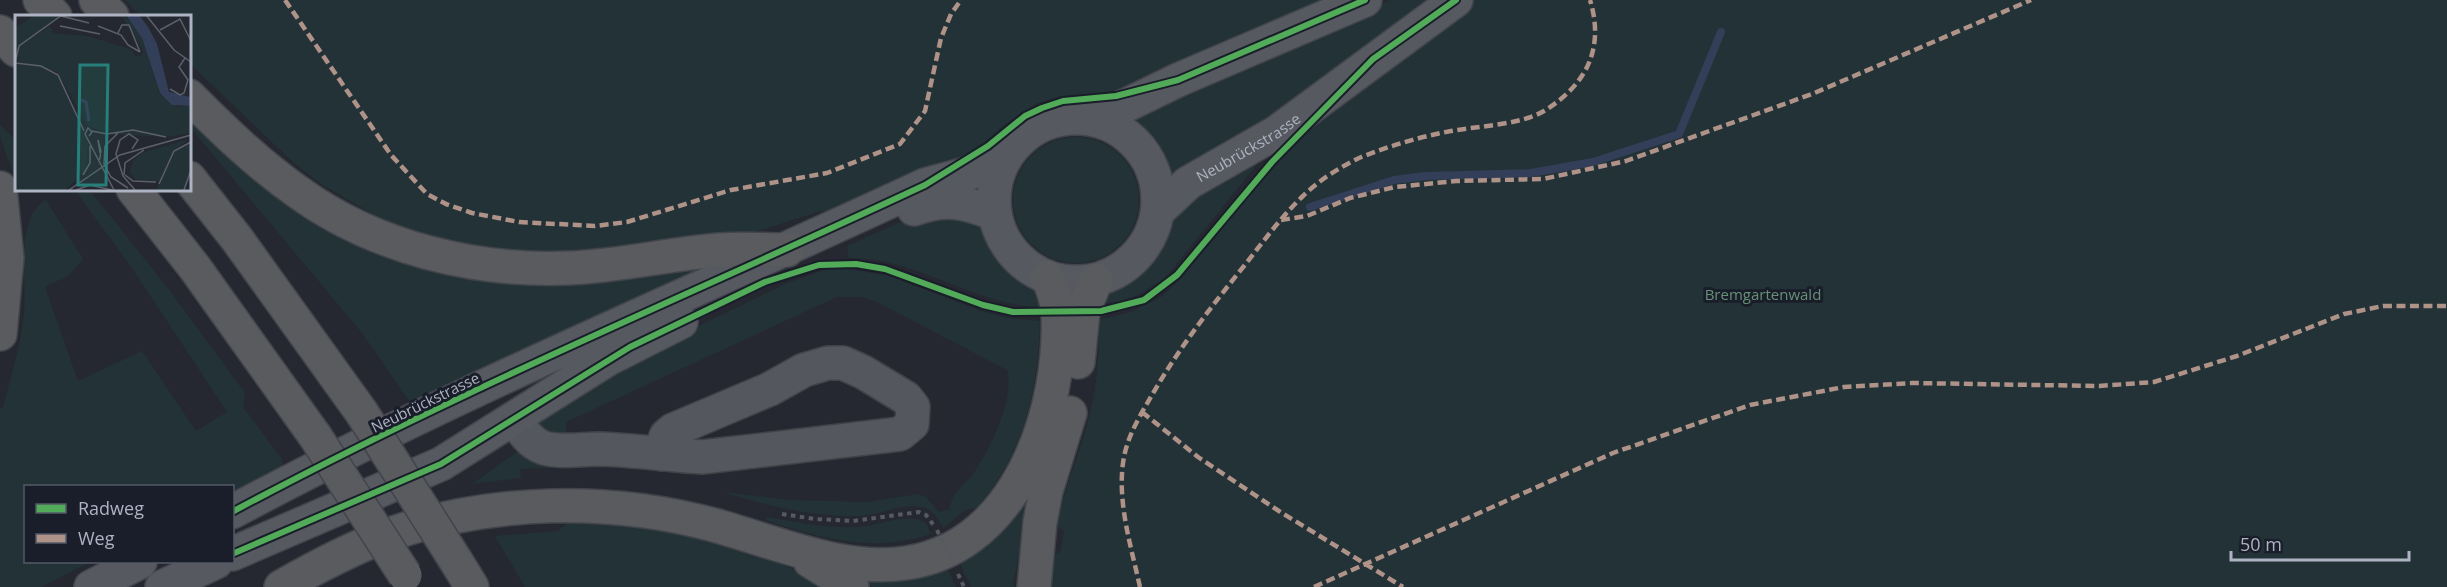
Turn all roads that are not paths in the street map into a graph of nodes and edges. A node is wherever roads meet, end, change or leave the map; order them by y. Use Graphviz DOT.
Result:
graph roads {
  1 [pos="40,0"];
  2 [pos="96,0"];
  3 [pos="1365,0"];
  4 [pos="1456,0"];
  5 [pos="54,15"];
  6 [pos="111,15"];
  7 [pos="0,32"];
  8 [pos="15,49"];
  9 [pos="190,97"];
  10 [pos="1096,120"];
  11 [pos="1005,159"];
  12 [pos="190,179"];
  13 [pos="0,188"];
  14 [pos="134,190"];
  15 [pos="1158,211"];
  16 [pos="995,214"];
  17 [pos="787,250"];
  18 [pos="1047,277"];
  19 [pos="1096,280"];
  20 [pos="0,334"];
  21 [pos="515,419"];
  22 [pos="661,454"];
  23 [pos="234,511"];
  24 [pos="793,550"];
  25 [pos="234,553"];
  26 [pos="136,563"];
  27 [pos="212,563"];
  28 [pos="464,574"];
  29 [pos="408,581"];
  30 [pos="91,587"];
  31 [pos="162,587"];
  32 [pos="281,587"];
  33 [pos="852,587"];
  34 [pos="1034,587"];
  1 -- 5 [label="highway"];
  2 -- 6 [label="highway"];
  3 -- 10 [label="main road"];
  4 -- 15 [label="main road, Neubrückstrasse"];
  7 -- 8 [label="highway"];
  9 -- 17 [label="highway"];
  10 -- 11 [label="main road"];
  10 -- 15 [label="main road"];
  11 -- 16 [label="main road"];
  11 -- 17 [label="main road, Neubrückstrasse"];
  12 -- 28 [label="highway, bridge"];
  13 -- 20 [label="highway"];
  14 -- 29 [label="highway, bridge"];
  15 -- 19 [label="main road"];
  16 -- 18 [label="main road"];
  16 -- 21 [label="main road"];
  17 -- 23 [label="main road, Neubrückstrasse"];
  18 -- 19 [label="main road"];
  18 -- 24 [label="highway"];
  19 -- 34 [label="highway"];
  21 -- 22 [label="lane"];
  21 -- 25 [label="main road"];
  22 -- 22 [label="lane"];
  24 -- 32 [label="highway"];
  24 -- 33 [label="highway"];
  26 -- 30 [label="main road"];
  27 -- 31 [label="main road"];
}
